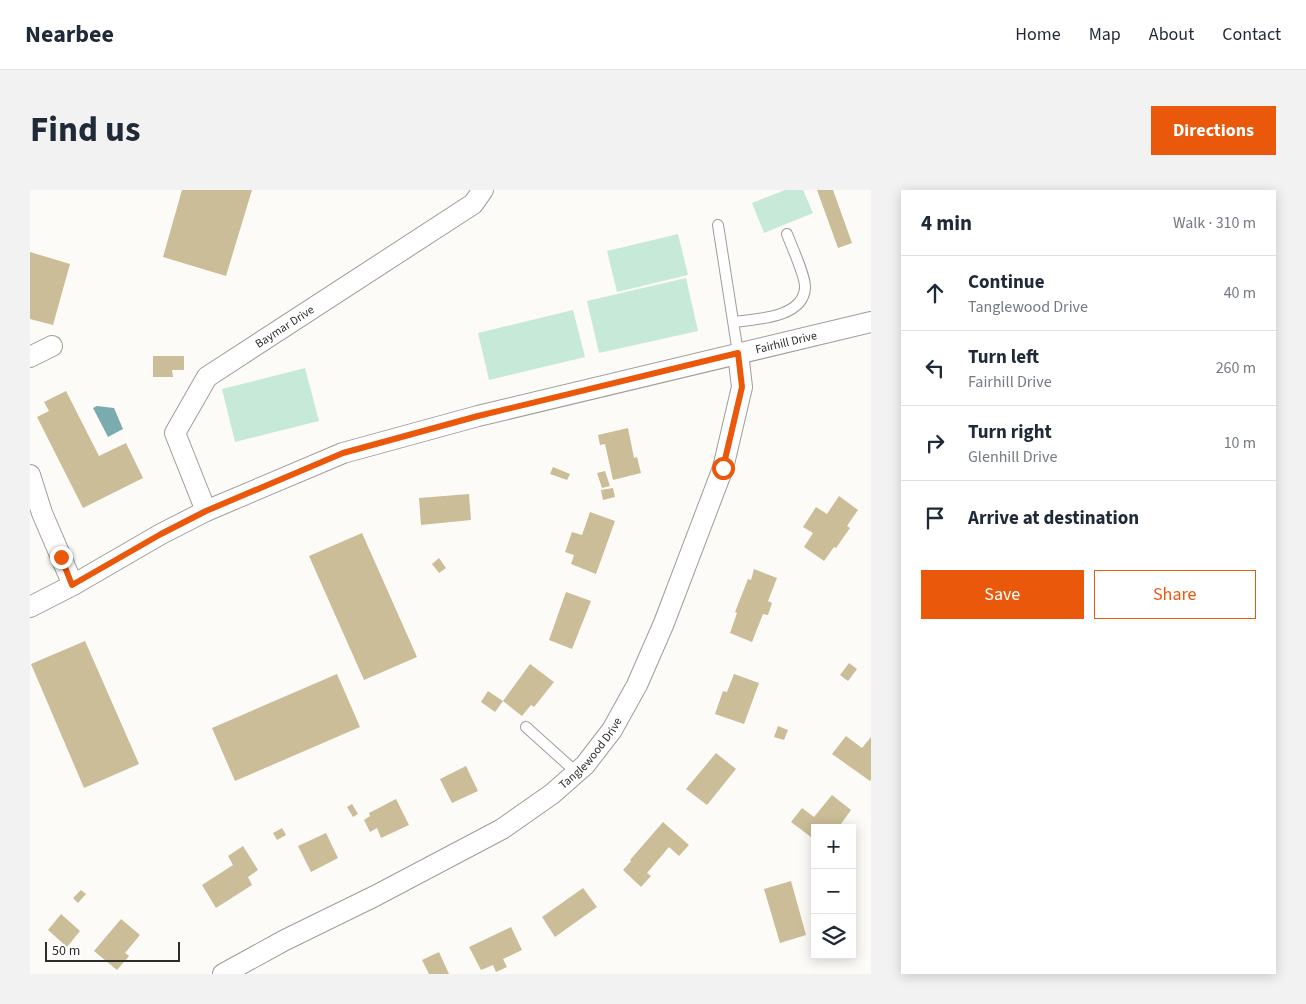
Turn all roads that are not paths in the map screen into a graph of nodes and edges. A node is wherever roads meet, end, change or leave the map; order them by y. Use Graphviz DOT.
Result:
graph roads {
  1 [pos="482,190"];
  2 [pos="718,225"];
  3 [pos="787,234"];
  4 [pos="734,322"];
  5 [pos="871,322"];
  6 [pos="52,346"];
  7 [pos="738,353"];
  8 [pos="30,357"];
  9 [pos="30,475"];
  10 [pos="206,511"];
  11 [pos="72,585"];
  12 [pos="30,607"];
  13 [pos="526,726"];
  14 [pos="576,772"];
  15 [pos="223,974"];
  1 -- 10 [label="street, Baymar Drive"];
  2 -- 4 [label="lane"];
  3 -- 4 [label="lane"];
  4 -- 7 [label="lane"];
  5 -- 7 [label="street, Fairhill Drive"];
  6 -- 8 [label="street"];
  7 -- 10 [label="street, Fairhill Drive"];
  7 -- 14 [label="street, Tanglewood Drive"];
  9 -- 11 [label="street"];
  10 -- 11 [label="street, Fairhill Drive"];
  11 -- 12 [label="street, Fairhill Drive"];
  13 -- 14 [label="lane"];
  14 -- 15 [label="street, Tanglewood Drive"];
}
